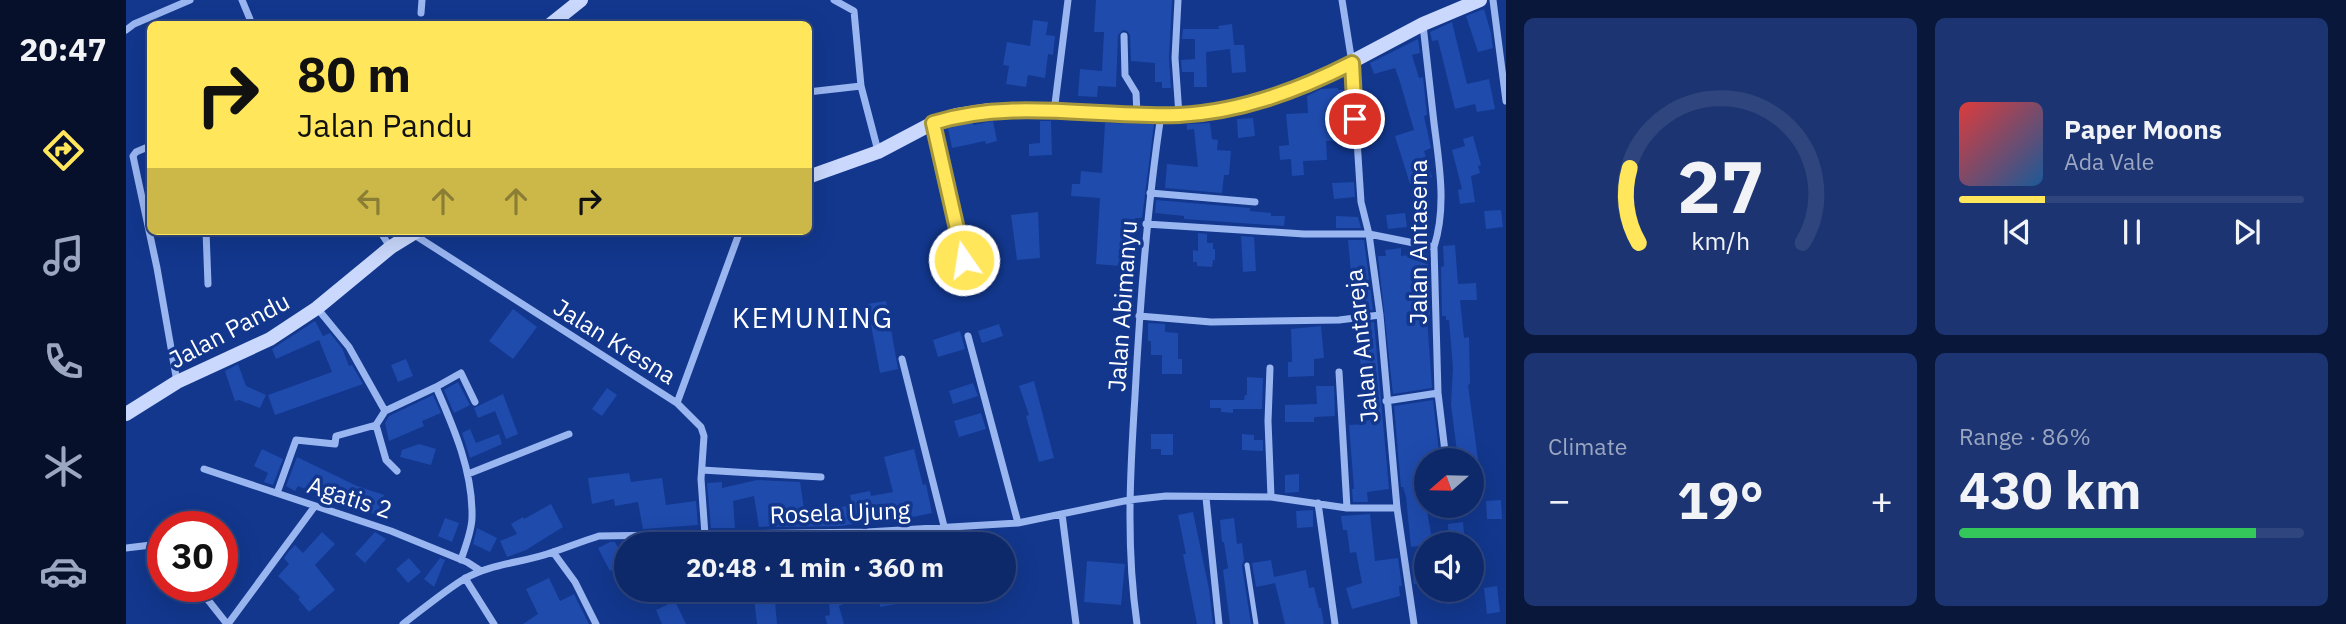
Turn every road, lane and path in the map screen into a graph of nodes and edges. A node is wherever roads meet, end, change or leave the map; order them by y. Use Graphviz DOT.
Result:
graph roads {
  1 [pos="242,0"];
  2 [pos="422,0"];
  3 [pos="582,0"];
  4 [pos="834,0"];
  5 [pos="1068,0"];
  6 [pos="1178,0"];
  7 [pos="1342,0"];
  8 [pos="1480,0"];
  9 [pos="1493,0"];
  10 [pos="188,1"];
  11 [pos="421,13"];
  12 [pos="251,21"];
  13 [pos="555,21"];
  14 [pos="1423,24"];
  15 [pos="126,30"];
  16 [pos="1124,36"];
  17 [pos="1352,63"];
  18 [pos="861,86"];
  19 [pos="812,92"];
  20 [pos="1506,101"];
  21 [pos="1054,112"];
  22 [pos="1137,114"];
  23 [pos="1161,115"];
  24 [pos="1179,115"];
  25 [pos="933,123"];
  26 [pos="147,147"];
  27 [pos="878,152"];
  28 [pos="812,176"];
  29 [pos="1150,193"];
  30 [pos="1255,202"];
  31 [pos="147,219"];
  32 [pos="1146,224"];
  33 [pos="1368,234"];
  34 [pos="151,235"];
  35 [pos="206,235"];
  36 [pos="383,235"];
  37 [pos="410,235"];
  38 [pos="420,235"];
  39 [pos="739,235"];
  40 [pos="391,247"];
  41 [pos="1434,247"];
  42 [pos="964,260"];
  43 [pos="208,284"];
  44 [pos="317,309"];
  45 [pos="1380,315"];
  46 [pos="1139,316"];
  47 [pos="968,336"];
  48 [pos="902,359"];
  49 [pos="1270,368"];
  50 [pos="1339,372"];
  51 [pos="177,383"];
  52 [pos="436,387"];
  53 [pos="1438,393"];
  54 [pos="1386,401"];
  55 [pos="475,402"];
  56 [pos="677,403"];
  57 [pos="385,411"];
  58 [pos="126,414"];
  59 [pos="376,425"];
  60 [pos="569,434"];
  61 [pos="1445,448"];
  62 [pos="204,469"];
  63 [pos="702,470"];
  64 [pos="397,471"];
  65 [pos="468,474"];
  66 [pos="821,477"];
  67 [pos="276,493"];
  68 [pos="1271,497"];
  69 [pos="1206,498"];
  70 [pos="1129,500"];
  71 [pos="1318,503"];
  72 [pos="315,506"];
  73 [pos="1348,508"];
  74 [pos="1396,508"];
  75 [pos="1062,514"];
  76 [pos="1018,523"];
  77 [pos="944,526"];
  78 [pos="705,532"];
  79 [pos="867,532"];
  80 [pos="614,536"];
  81 [pos="147,545"];
  82 [pos="126,548"];
  83 [pos="553,552"];
  84 [pos="461,560"];
  85 [pos="1248,565"];
  86 [pos="481,571"];
  87 [pos="465,578"];
  88 [pos="210,602"];
  89 [pos="227,624"];
  90 [pos="403,624"];
  91 [pos="494,624"];
  92 [pos="596,624"];
  93 [pos="1076,624"];
  94 [pos="1138,624"];
  95 [pos="1219,624"];
  96 [pos="1255,624"];
  97 [pos="1335,624"];
  98 [pos="1414,624"];
  1 -- 12 [label="street"];
  2 -- 11 [label="street"];
  3 -- 13 [label="street"];
  4 -- 18 [label="street"];
  5 -- 21 [label="street"];
  6 -- 24 [label="street"];
  7 -- 17 [label="street, Jalan Antareja"];
  8 -- 14 [label="street"];
  9 -- 20 [label="street"];
  10 -- 15 [label="street"];
  14 -- 17 [label="street"];
  14 -- 41 [label="street, Jalan Antasena"];
  16 -- 22 [label="street"];
  17 -- 24 [label="street"];
  17 -- 33 [label="street, Jalan Antareja"];
  18 -- 19 [label="street"];
  18 -- 27 [label="street"];
  21 -- 22 [label="street"];
  21 -- 25 [label="street"];
  22 -- 23 [label="street"];
  23 -- 24 [label="street"];
  23 -- 29 [label="street, Jalan Abimanyu"];
  25 -- 27 [label="street"];
  25 -- 42 [label="street"];
  26 -- 31 [label="street"];
  27 -- 28 [label="street"];
  29 -- 30 [label="street"];
  29 -- 32 [label="street, Jalan Abimanyu"];
  32 -- 33 [label="street"];
  32 -- 46 [label="street, Jalan Abimanyu"];
  33 -- 41 [label="street"];
  33 -- 45 [label="street, Jalan Antareja"];
  34 -- 51 [label="street"];
  35 -- 43 [label="street"];
  36 -- 40 [label="street"];
  37 -- 40 [label="street, Jalan Pandu"];
  38 -- 56 [label="street, Jalan Kresna"];
  39 -- 56 [label="street"];
  40 -- 44 [label="street, Jalan Pandu"];
  41 -- 53 [label="street, Jalan Antasena"];
  44 -- 51 [label="street, Jalan Pandu"];
  44 -- 57 [label="street"];
  45 -- 46 [label="street"];
  45 -- 54 [label="street, Jalan Antareja"];
  46 -- 70 [label="street, Jalan Abimanyu"];
  47 -- 76 [label="street"];
  48 -- 77 [label="street"];
  49 -- 68 [label="street"];
  50 -- 73 [label="street"];
  51 -- 58 [label="street, Jalan Pandu"];
  52 -- 55 [label="street"];
  52 -- 57 [label="street"];
  52 -- 65 [label="street"];
  53 -- 54 [label="street"];
  53 -- 61 [label="street, Jalan Antasena"];
  54 -- 74 [label="street, Jalan Antareja"];
  56 -- 63 [label="street, Jalan Kresna"];
  57 -- 59 [label="street"];
  59 -- 64 [label="street"];
  59 -- 67 [label="street"];
  60 -- 65 [label="street"];
  62 -- 67 [label="street, Agatis 2"];
  63 -- 66 [label="street"];
  63 -- 78 [label="street, Jalan Kresna"];
  65 -- 84 [label="street"];
  67 -- 72 [label="street, Agatis 2"];
  68 -- 69 [label="street, Rosela Ujung"];
  68 -- 71 [label="street, Rosela Ujung"];
  69 -- 70 [label="street, Rosela Ujung"];
  69 -- 95 [label="street"];
  70 -- 75 [label="street, Rosela Ujung"];
  70 -- 94 [label="street, Jalan Abimanyu"];
  71 -- 73 [label="street, Rosela Ujung"];
  71 -- 97 [label="street"];
  72 -- 84 [label="street, Agatis 2"];
  72 -- 89 [label="street"];
  73 -- 74 [label="street, Rosela Ujung"];
  74 -- 98 [label="street, Jalan Antareja"];
  75 -- 76 [label="street, Rosela Ujung"];
  75 -- 93 [label="street"];
  76 -- 77 [label="street, Rosela Ujung"];
  77 -- 79 [label="street, Rosela Ujung"];
  80 -- 83 [label="street, Rosela Ujung"];
  81 -- 82 [label="street"];
  83 -- 86 [label="street, Rosela Ujung"];
  83 -- 92 [label="street"];
  84 -- 86 [label="street, Agatis 2"];
  85 -- 96 [label="lane"];
  86 -- 87 [label="street, Rosela Ujung"];
  87 -- 90 [label="street, Rosela Ujung"];
  87 -- 91 [label="street"];
  88 -- 89 [label="street"];
}
